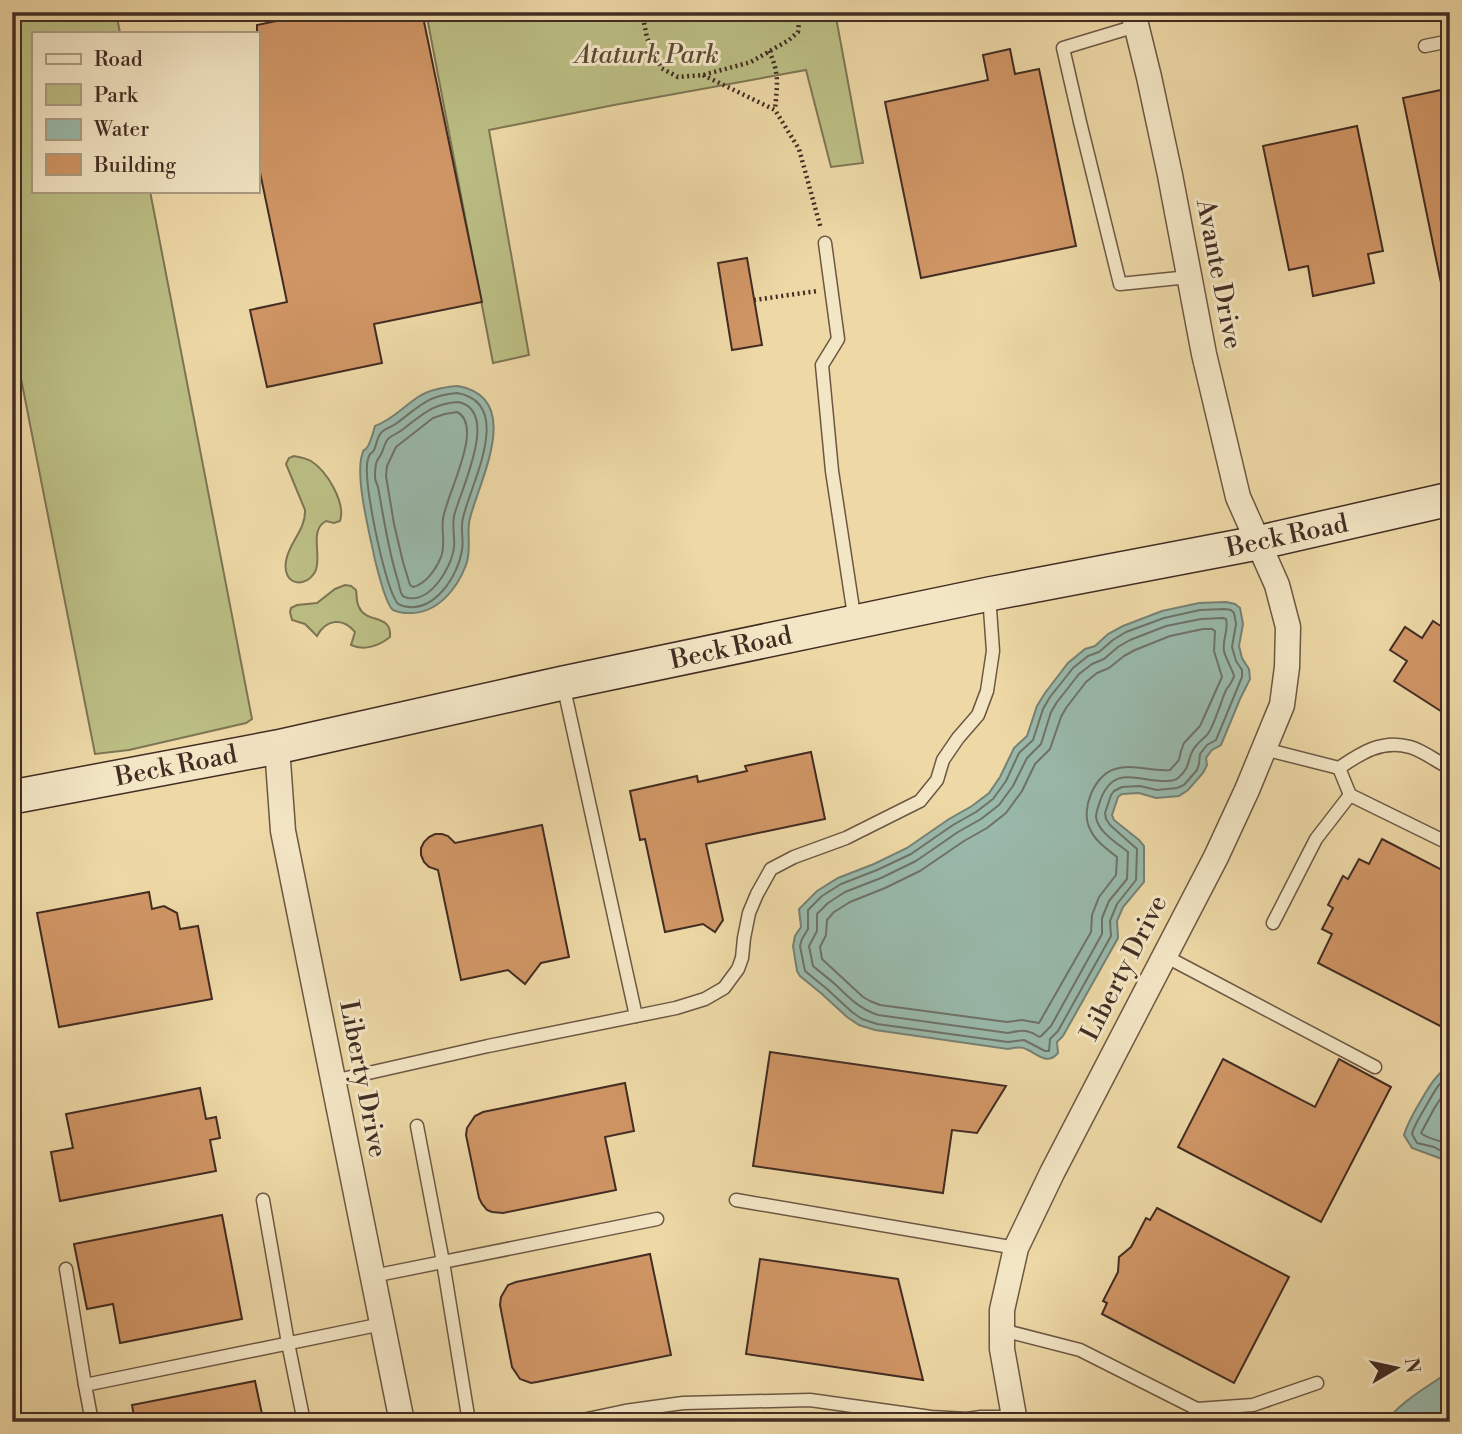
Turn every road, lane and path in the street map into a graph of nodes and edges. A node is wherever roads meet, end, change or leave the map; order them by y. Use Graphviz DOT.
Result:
graph roads {
  1 [pos="642,12"];
  2 [pos="800,12"];
  3 [pos="1134,19"];
  4 [pos="1450,41"];
  5 [pos="1425,46"];
  6 [pos="769,51"];
  7 [pos="703,75"];
  8 [pos="775,110"];
  9 [pos="825,243"];
  10 [pos="1189,277"];
  11 [pos="832,290"];
  12 [pos="754,300"];
  13 [pos="1450,499"];
  14 [pos="1257,543"];
  15 [pos="989,594"];
  16 [pos="855,623"];
  17 [pos="563,683"];
  18 [pos="277,747"];
  19 [pos="1264,750"];
  20 [pos="1339,768"];
  21 [pos="1450,768"];
  22 [pos="1350,795"];
  23 [pos="12,797"];
  24 [pos="1450,844"];
  25 [pos="1273,923"];
  26 [pos="1163,955"];
  27 [pos="636,1016"];
  28 [pos="1375,1067"];
  29 [pos="333,1080"];
  30 [pos="417,1126"];
  31 [pos="263,1200"];
  32 [pos="736,1200"];
  33 [pos="657,1219"];
  34 [pos="1016,1248"];
  35 [pos="443,1262"];
  36 [pos="66,1269"];
  37 [pos="373,1276"];
  38 [pos="382,1324"];
  39 [pos="1002,1330"];
  40 [pos="288,1343"];
  41 [pos="1317,1383"];
  42 [pos="85,1385"];
  43 [pos="1015,1419"];
  44 [pos="92,1422"];
  45 [pos="304,1422"];
  46 [pos="402,1422"];
  47 [pos="469,1422"];
  48 [pos="573,1422"];
  1 -- 7 [label="path"];
  2 -- 6 [label="path"];
  3 -- 10 [label="street, Avante Drive"];
  3 -- 10 [label="lane"];
  4 -- 5 [label="lane"];
  6 -- 7 [label="path"];
  6 -- 8 [label="path"];
  7 -- 8 [label="path"];
  8 -- 9 [label="path"];
  9 -- 11 [label="lane"];
  10 -- 14 [label="street, Avante Drive"];
  11 -- 12 [label="path"];
  11 -- 16 [label="lane"];
  13 -- 14 [label="street, Beck Road"];
  14 -- 15 [label="street, Beck Road"];
  14 -- 19 [label="street, Liberty Drive"];
  15 -- 16 [label="street, Beck Road"];
  15 -- 27 [label="lane"];
  16 -- 17 [label="street, Beck Road"];
  17 -- 18 [label="street, Beck Road"];
  17 -- 27 [label="lane"];
  18 -- 23 [label="street, Beck Road"];
  18 -- 29 [label="street, Liberty Drive"];
  19 -- 20 [label="lane"];
  19 -- 26 [label="street, Liberty Drive"];
  20 -- 21 [label="lane"];
  20 -- 22 [label="lane"];
  22 -- 24 [label="lane"];
  22 -- 25 [label="lane"];
  26 -- 28 [label="lane"];
  26 -- 34 [label="street, Liberty Drive"];
  27 -- 29 [label="lane"];
  29 -- 37 [label="street, Liberty Drive"];
  30 -- 35 [label="lane"];
  31 -- 40 [label="lane"];
  32 -- 34 [label="lane"];
  33 -- 35 [label="lane"];
  34 -- 39 [label="street, Liberty Drive"];
  35 -- 37 [label="lane"];
  35 -- 47 [label="lane"];
  36 -- 42 [label="lane"];
  37 -- 38 [label="street, Liberty Drive"];
  38 -- 40 [label="lane"];
  38 -- 46 [label="street, Liberty Drive"];
  39 -- 41 [label="lane"];
  39 -- 43 [label="street, Liberty Drive"];
  40 -- 42 [label="lane"];
  40 -- 45 [label="lane"];
  42 -- 44 [label="lane"];
  43 -- 48 [label="lane"];
}
